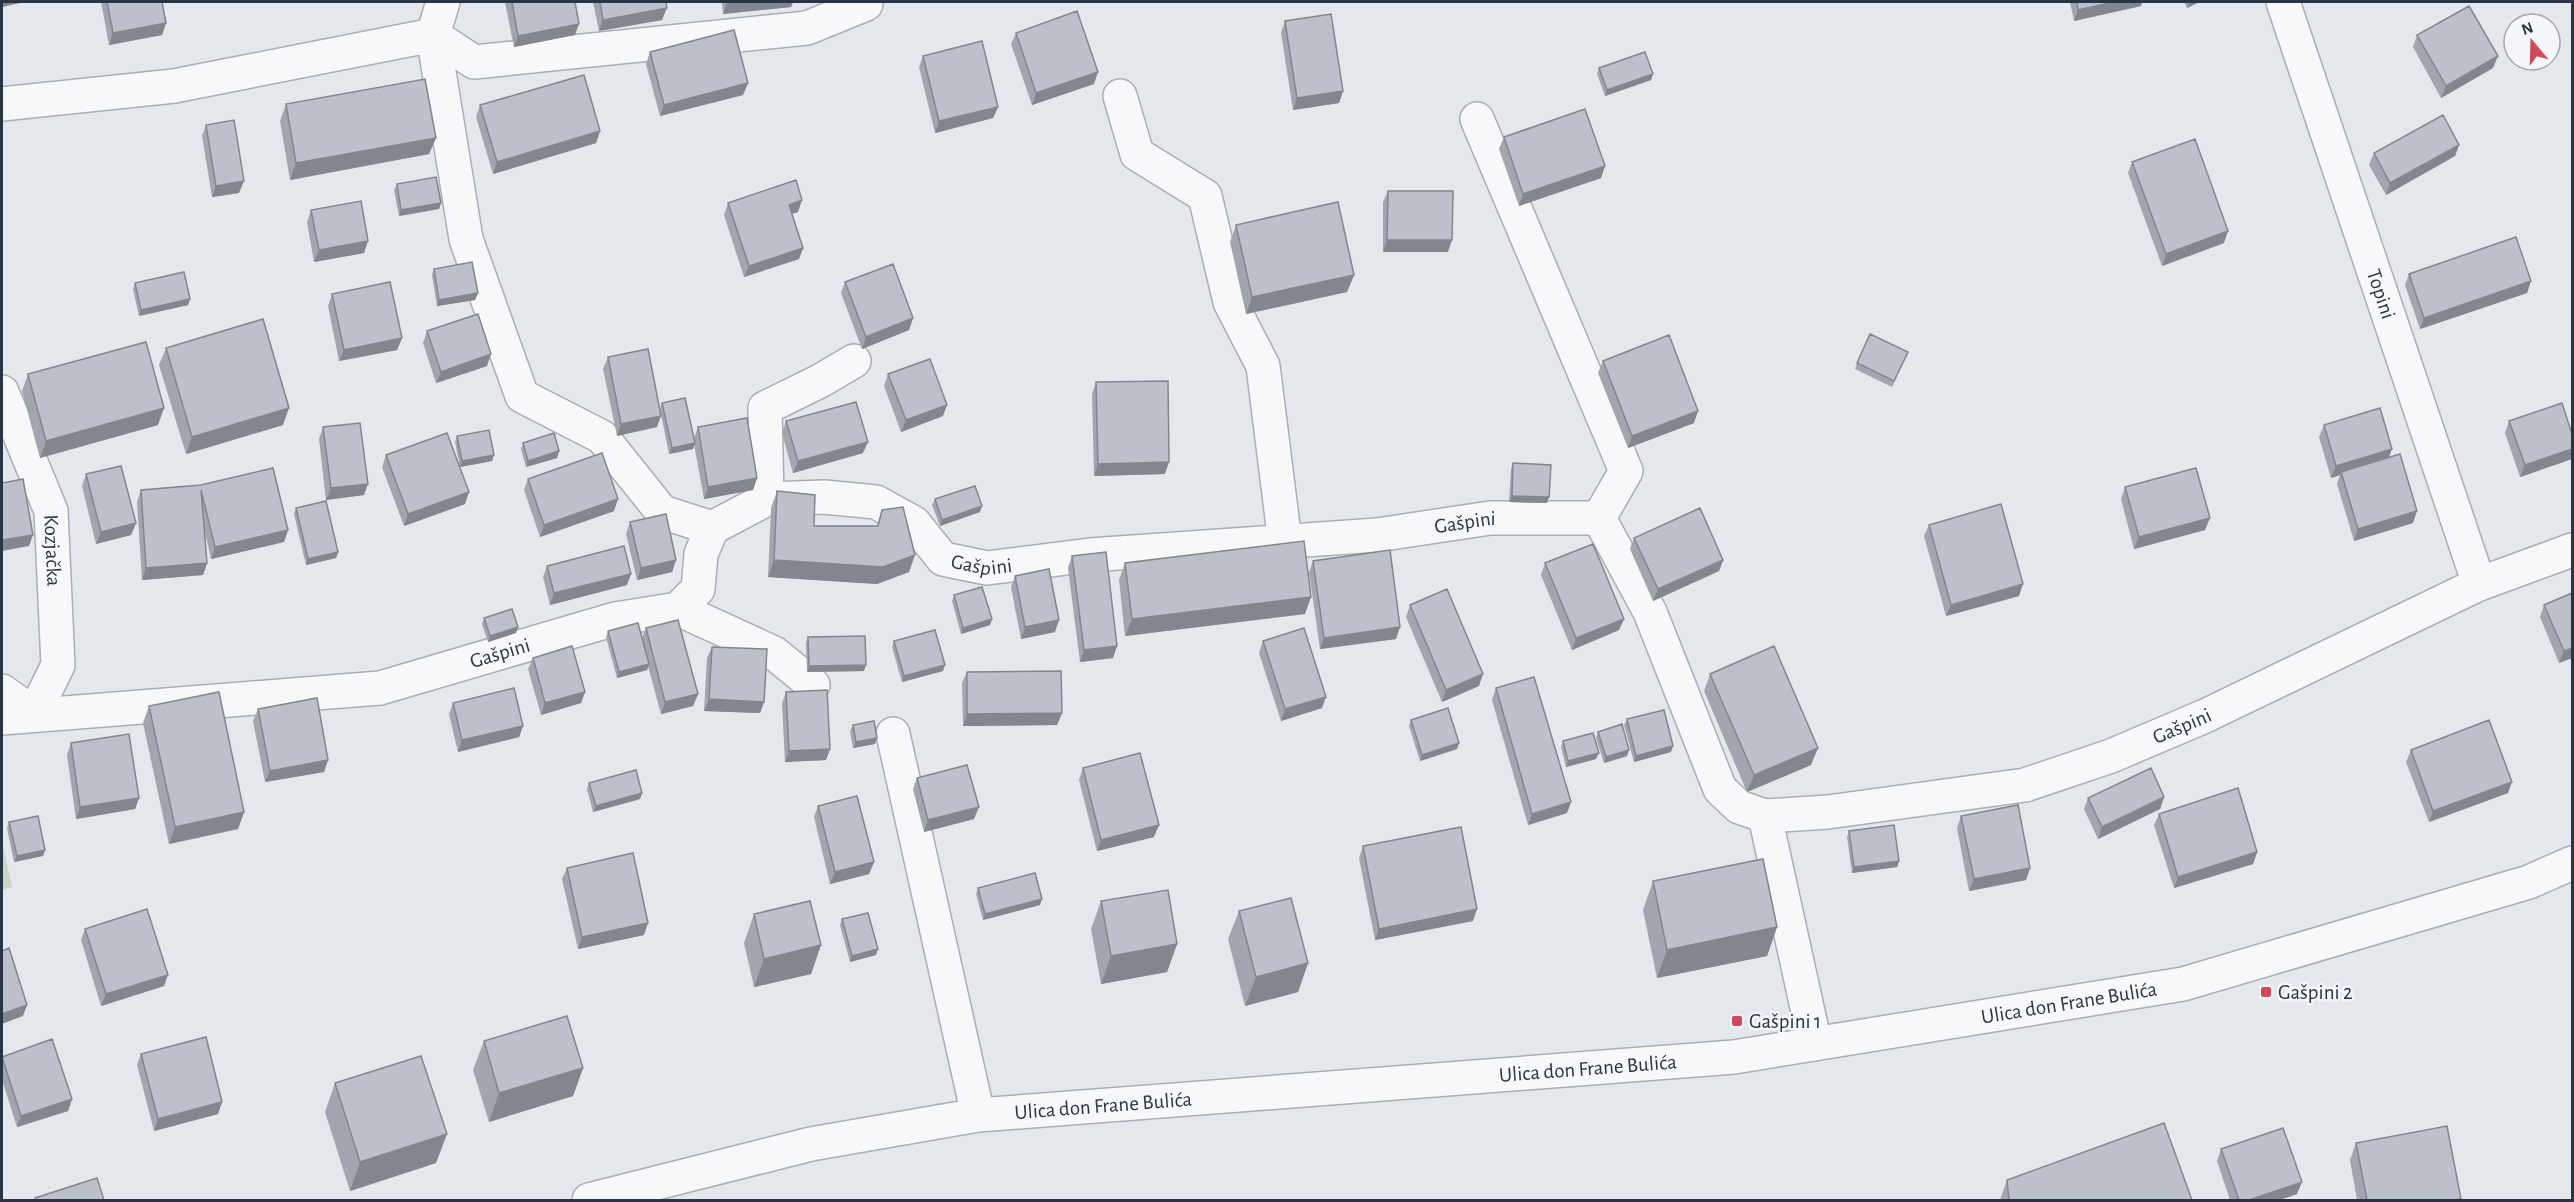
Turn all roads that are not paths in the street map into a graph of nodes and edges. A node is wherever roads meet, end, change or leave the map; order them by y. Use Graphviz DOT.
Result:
graph roads {
  1 [pos="442,2"];
  2 [pos="866,2"];
  3 [pos="2283,2"];
  4 [pos="433,35"];
  5 [pos="1120,96"];
  6 [pos="2,104"];
  7 [pos="1477,119"];
  8 [pos="854,361"];
  9 [pos="2,392"];
  10 [pos="766,499"];
  11 [pos="1599,518"];
  12 [pos="712,528"];
  13 [pos="1285,542"];
  14 [pos="2572,550"];
  15 [pos="2479,584"];
  16 [pos="678,609"];
  17 [pos="813,686"];
  18 [pos="2,691"];
  19 [pos="34,714"];
  20 [pos="2,718"];
  21 [pos="893,734"];
  22 [pos="1765,816"];
  23 [pos="2572,863"];
  24 [pos="1815,1044"];
  25 [pos="978,1115"];
  26 [pos="589,1200"];
  1 -- 4 [label="street"];
  2 -- 4 [label="street"];
  3 -- 15 [label="street, Topini"];
  4 -- 6 [label="street"];
  4 -- 12 [label="street"];
  5 -- 13 [label="street"];
  7 -- 11 [label="street"];
  8 -- 10 [label="street"];
  9 -- 19 [label="street, Kozjačka"];
  10 -- 12 [label="street, Gašpini"];
  10 -- 13 [label="street, Gašpini"];
  11 -- 13 [label="street, Gašpini"];
  11 -- 22 [label="street, Gašpini"];
  12 -- 16 [label="street"];
  14 -- 15 [label="street, Gašpini"];
  15 -- 22 [label="street, Gašpini"];
  16 -- 17 [label="street"];
  16 -- 19 [label="street, Gašpini"];
  18 -- 19 [label="street"];
  19 -- 20 [label="street, Gašpini"];
  21 -- 25 [label="street"];
  22 -- 24 [label="street"];
  23 -- 24 [label="street, Ulica don Frane Bulića"];
  24 -- 25 [label="street, Ulica don Frane Bulića"];
  25 -- 26 [label="street, Ulica don Frane Bulića"];
}
